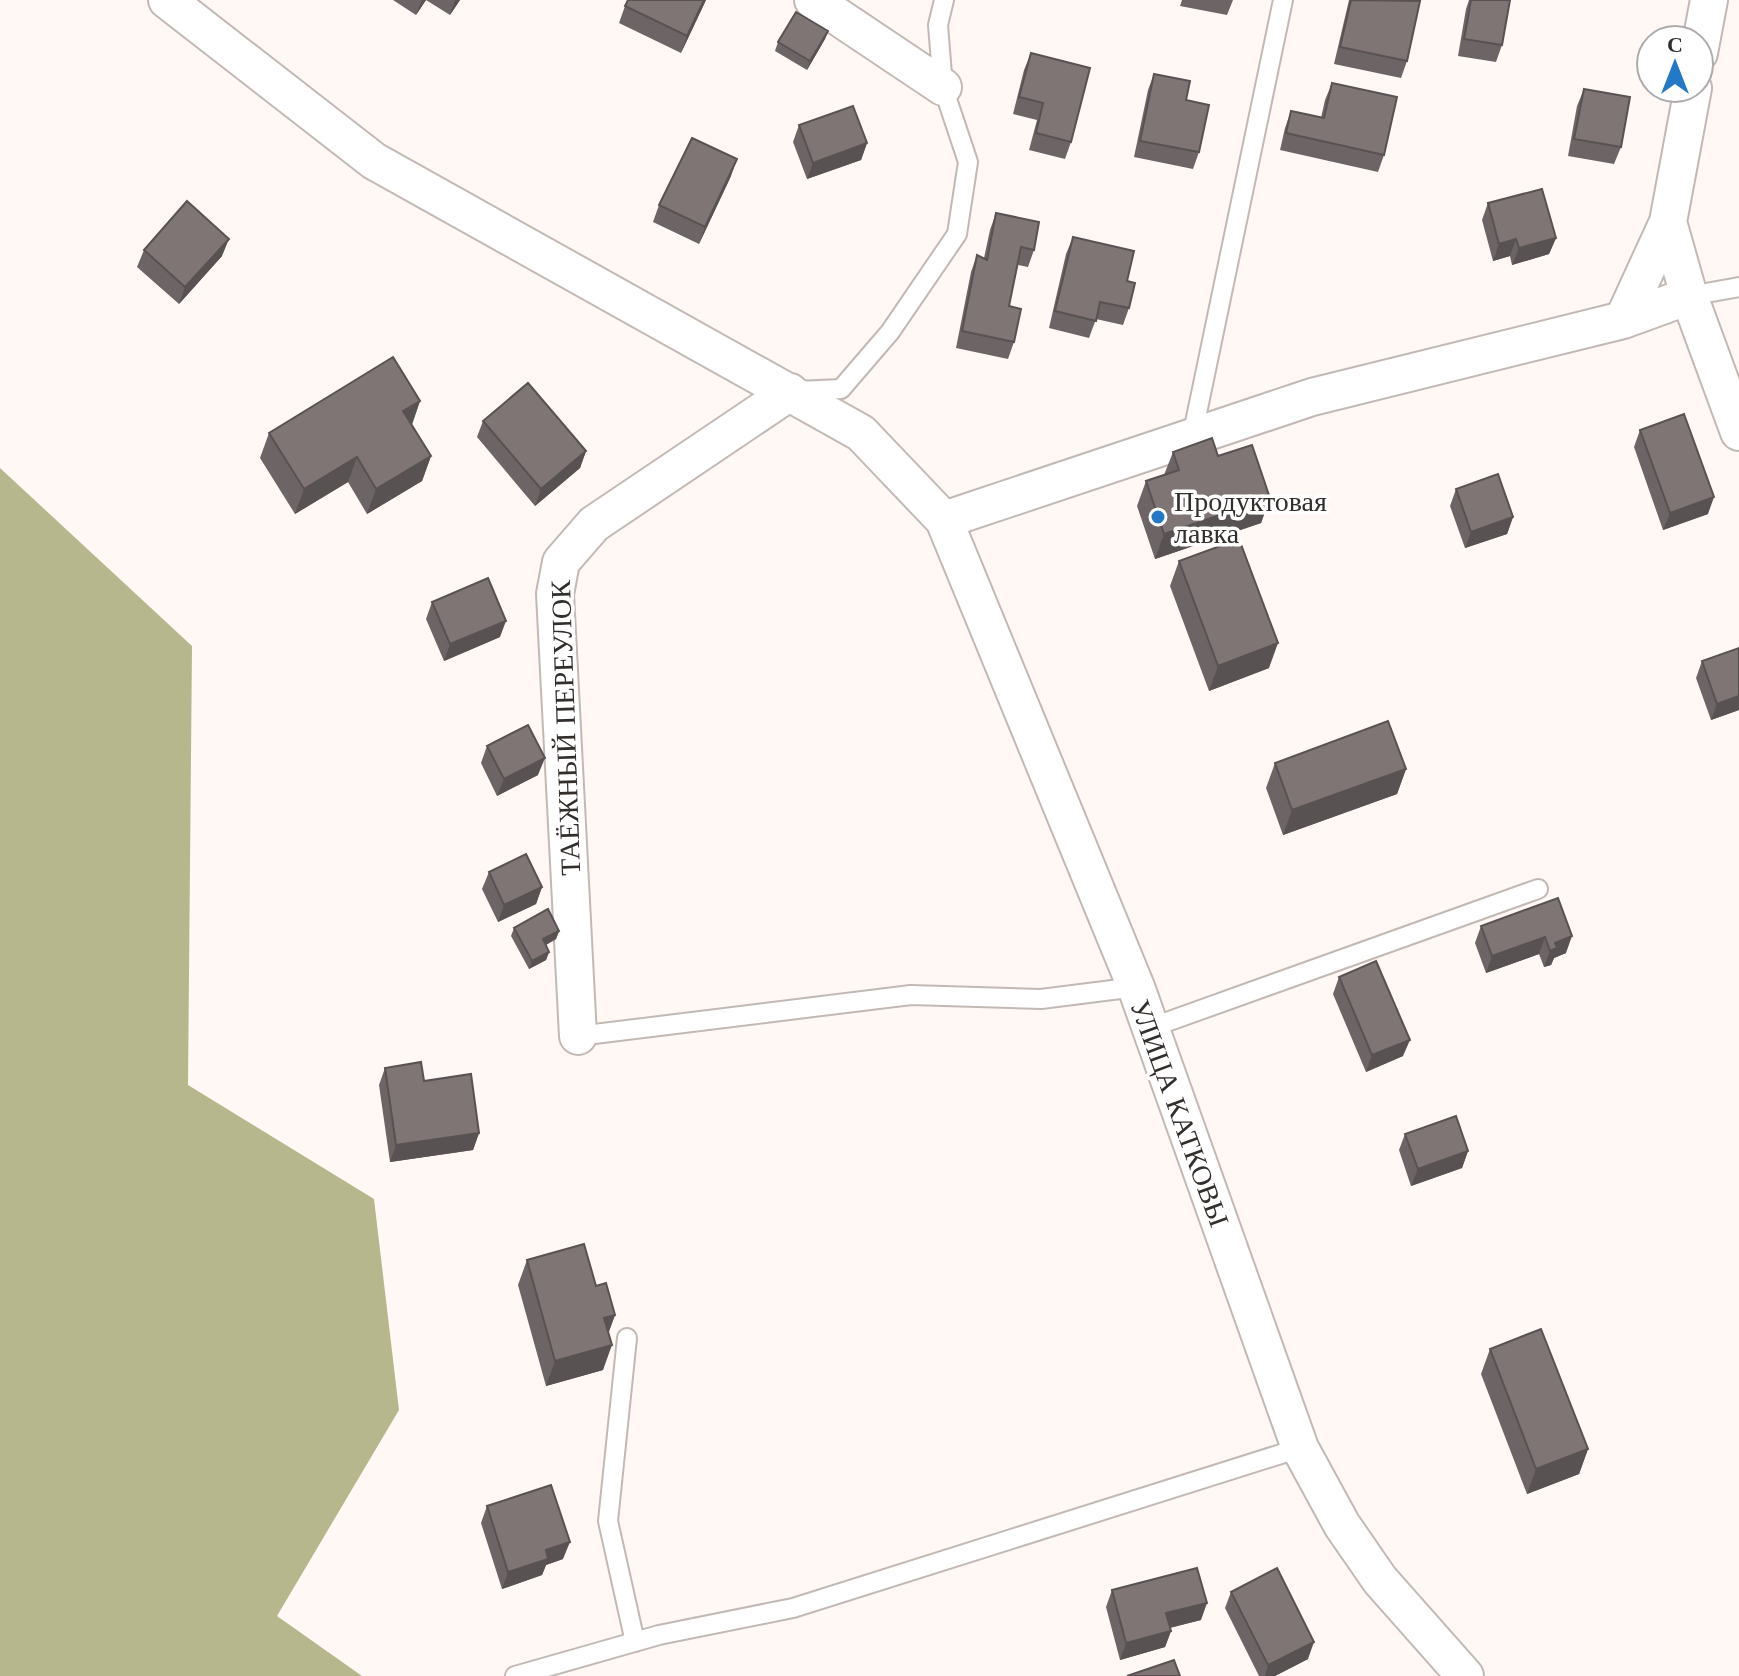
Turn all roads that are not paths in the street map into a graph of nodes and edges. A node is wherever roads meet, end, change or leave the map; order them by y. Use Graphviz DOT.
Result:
graph roads {
  1 [pos="167,0"];
  2 [pos="813,0"];
  3 [pos="944,0"];
  4 [pos="1283,0"];
  5 [pos="1709,0"];
  6 [pos="1704,24"];
  7 [pos="943,87"];
  8 [pos="1690,104"];
  9 [pos="1668,222"];
  10 [pos="1739,287"];
  11 [pos="1689,296"];
  12 [pos="1623,320"];
  13 [pos="790,392"];
  14 [pos="1739,432"];
  15 [pos="1192,437"];
  16 [pos="944,520"];
  17 [pos="1538,889"];
  18 [pos="1136,987"];
  19 [pos="1150,1028"];
  20 [pos="578,1036"];
  21 [pos="627,1338"];
  22 [pos="1300,1448"];
  23 [pos="635,1642"];
  24 [pos="515,1676"];
  25 [pos="1465,1676"];
  1 -- 13 [label="street"];
  2 -- 7 [label="street"];
  3 -- 7 [label="lane"];
  4 -- 15 [label="lane"];
  5 -- 6 [label="street"];
  7 -- 13 [label="lane"];
  8 -- 9 [label="street"];
  9 -- 11 [label="street"];
  9 -- 12 [label="street"];
  10 -- 11 [label="lane"];
  11 -- 12 [label="street"];
  11 -- 14 [label="street"];
  12 -- 15 [label="street"];
  13 -- 16 [label="street"];
  13 -- 20 [label="street, ТАЁЖНЫЙ ПЕРЕУЛОК"];
  15 -- 16 [label="street"];
  16 -- 18 [label="street, УЛИЦА КАТКОВЫ"];
  17 -- 19 [label="lane"];
  18 -- 19 [label="street, УЛИЦА КАТКОВЫ"];
  18 -- 20 [label="lane"];
  19 -- 22 [label="street, УЛИЦА КАТКОВЫ"];
  21 -- 23 [label="lane"];
  22 -- 23 [label="lane"];
  22 -- 25 [label="street, УЛИЦА КАТКОВЫ"];
  23 -- 24 [label="lane"];
}
